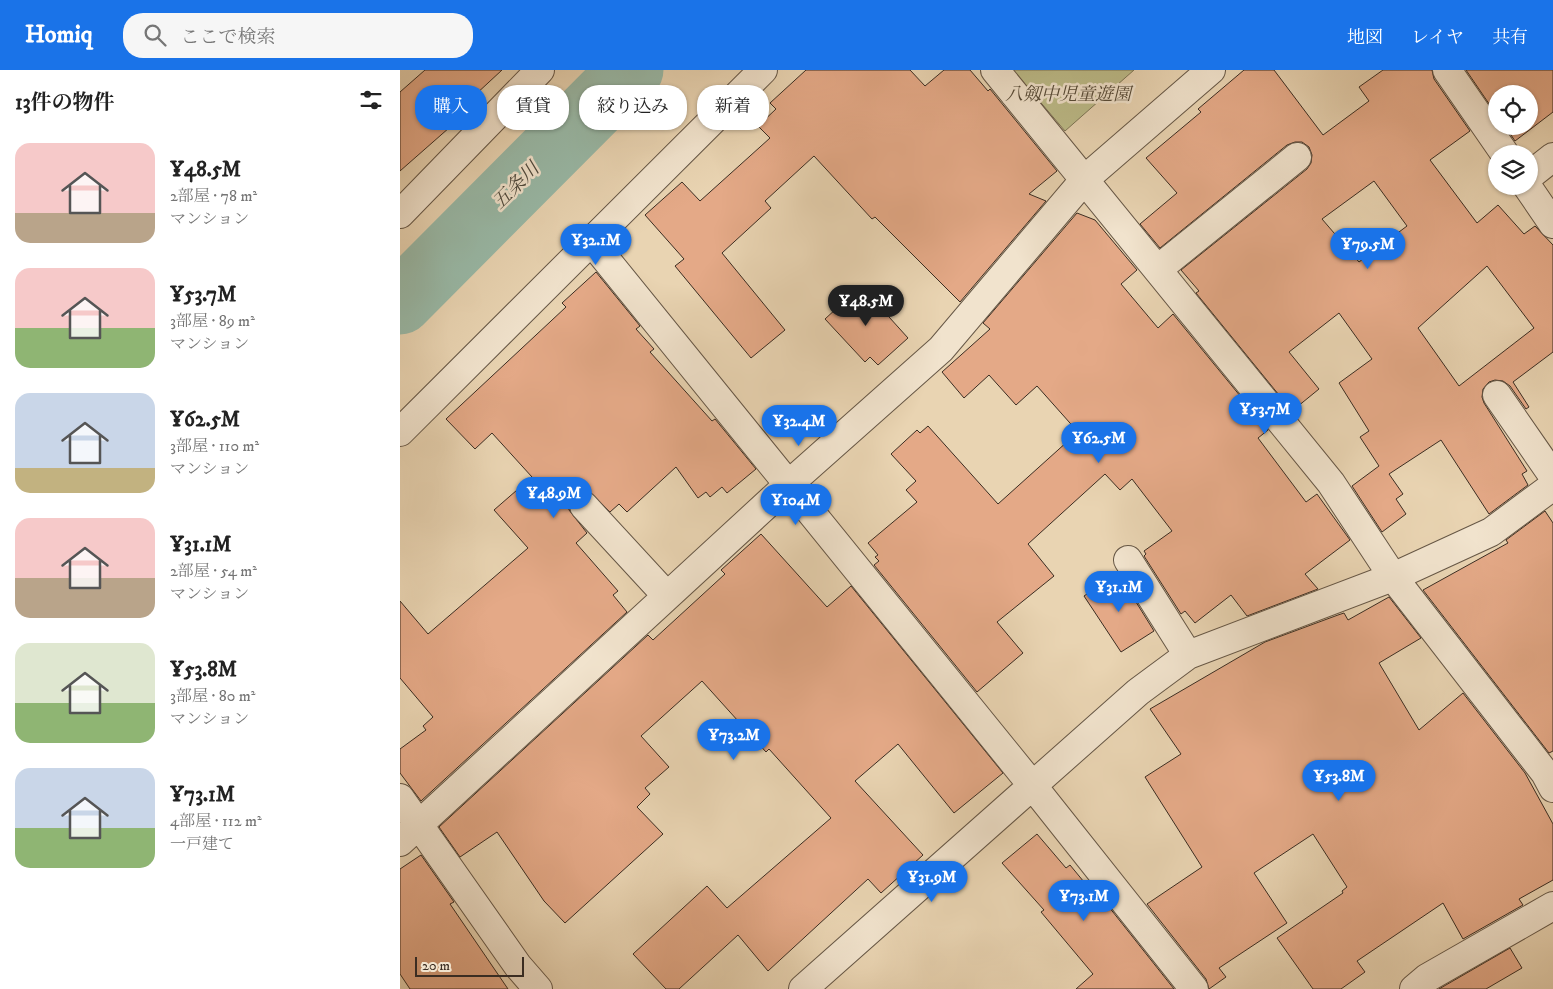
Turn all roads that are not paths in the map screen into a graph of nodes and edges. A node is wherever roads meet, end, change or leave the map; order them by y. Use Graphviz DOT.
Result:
graph roads {
  1 [pos="540,70"];
  2 [pos="763,70"];
  3 [pos="995,70"];
  4 [pos="1211,70"];
  5 [pos="1447,70"];
  6 [pos="1498,145"];
  7 [pos="1297,157"];
  8 [pos="1553,157"];
  9 [pos="1538,169"];
  10 [pos="1085,179"];
  11 [pos="1533,195"];
  12 [pos="400,214"];
  13 [pos="1553,224"];
  14 [pos="591,241"];
  15 [pos="1158,269"];
  16 [pos="1497,395"];
  17 [pos="400,432"];
  18 [pos="1553,476"];
  19 [pos="789,484"];
  20 [pos="1553,486"];
  21 [pos="584,506"];
  22 [pos="1128,560"];
  23 [pos="1393,576"];
  24 [pos="667,596"];
  25 [pos="1188,655"];
  26 [pos="1550,777"];
  27 [pos="1032,785"];
  28 [pos="400,798"];
  29 [pos="409,833"];
  30 [pos="1553,906"];
  31 [pos="538,989"];
  32 [pos="802,989"];
  33 [pos="1194,989"];
  34 [pos="1414,989"];
  1 -- 12 [label="street"];
  2 -- 14 [label="street"];
  3 -- 10 [label="street"];
  4 -- 10 [label="street"];
  5 -- 6 [label="street"];
  7 -- 15 [label="street"];
  8 -- 9 [label="street"];
  10 -- 15 [label="street"];
  10 -- 19 [label="street"];
  11 -- 13 [label="street"];
  14 -- 17 [label="street"];
  14 -- 19 [label="street"];
  15 -- 23 [label="street"];
  16 -- 18 [label="street"];
  19 -- 24 [label="street"];
  19 -- 27 [label="street"];
  20 -- 23 [label="street"];
  21 -- 24 [label="street"];
  22 -- 25 [label="street"];
  23 -- 25 [label="street"];
  23 -- 26 [label="street"];
  24 -- 29 [label="street"];
  25 -- 27 [label="street"];
  27 -- 32 [label="street"];
  27 -- 33 [label="street"];
  28 -- 29 [label="street"];
  29 -- 31 [label="street"];
  30 -- 34 [label="street"];
}
